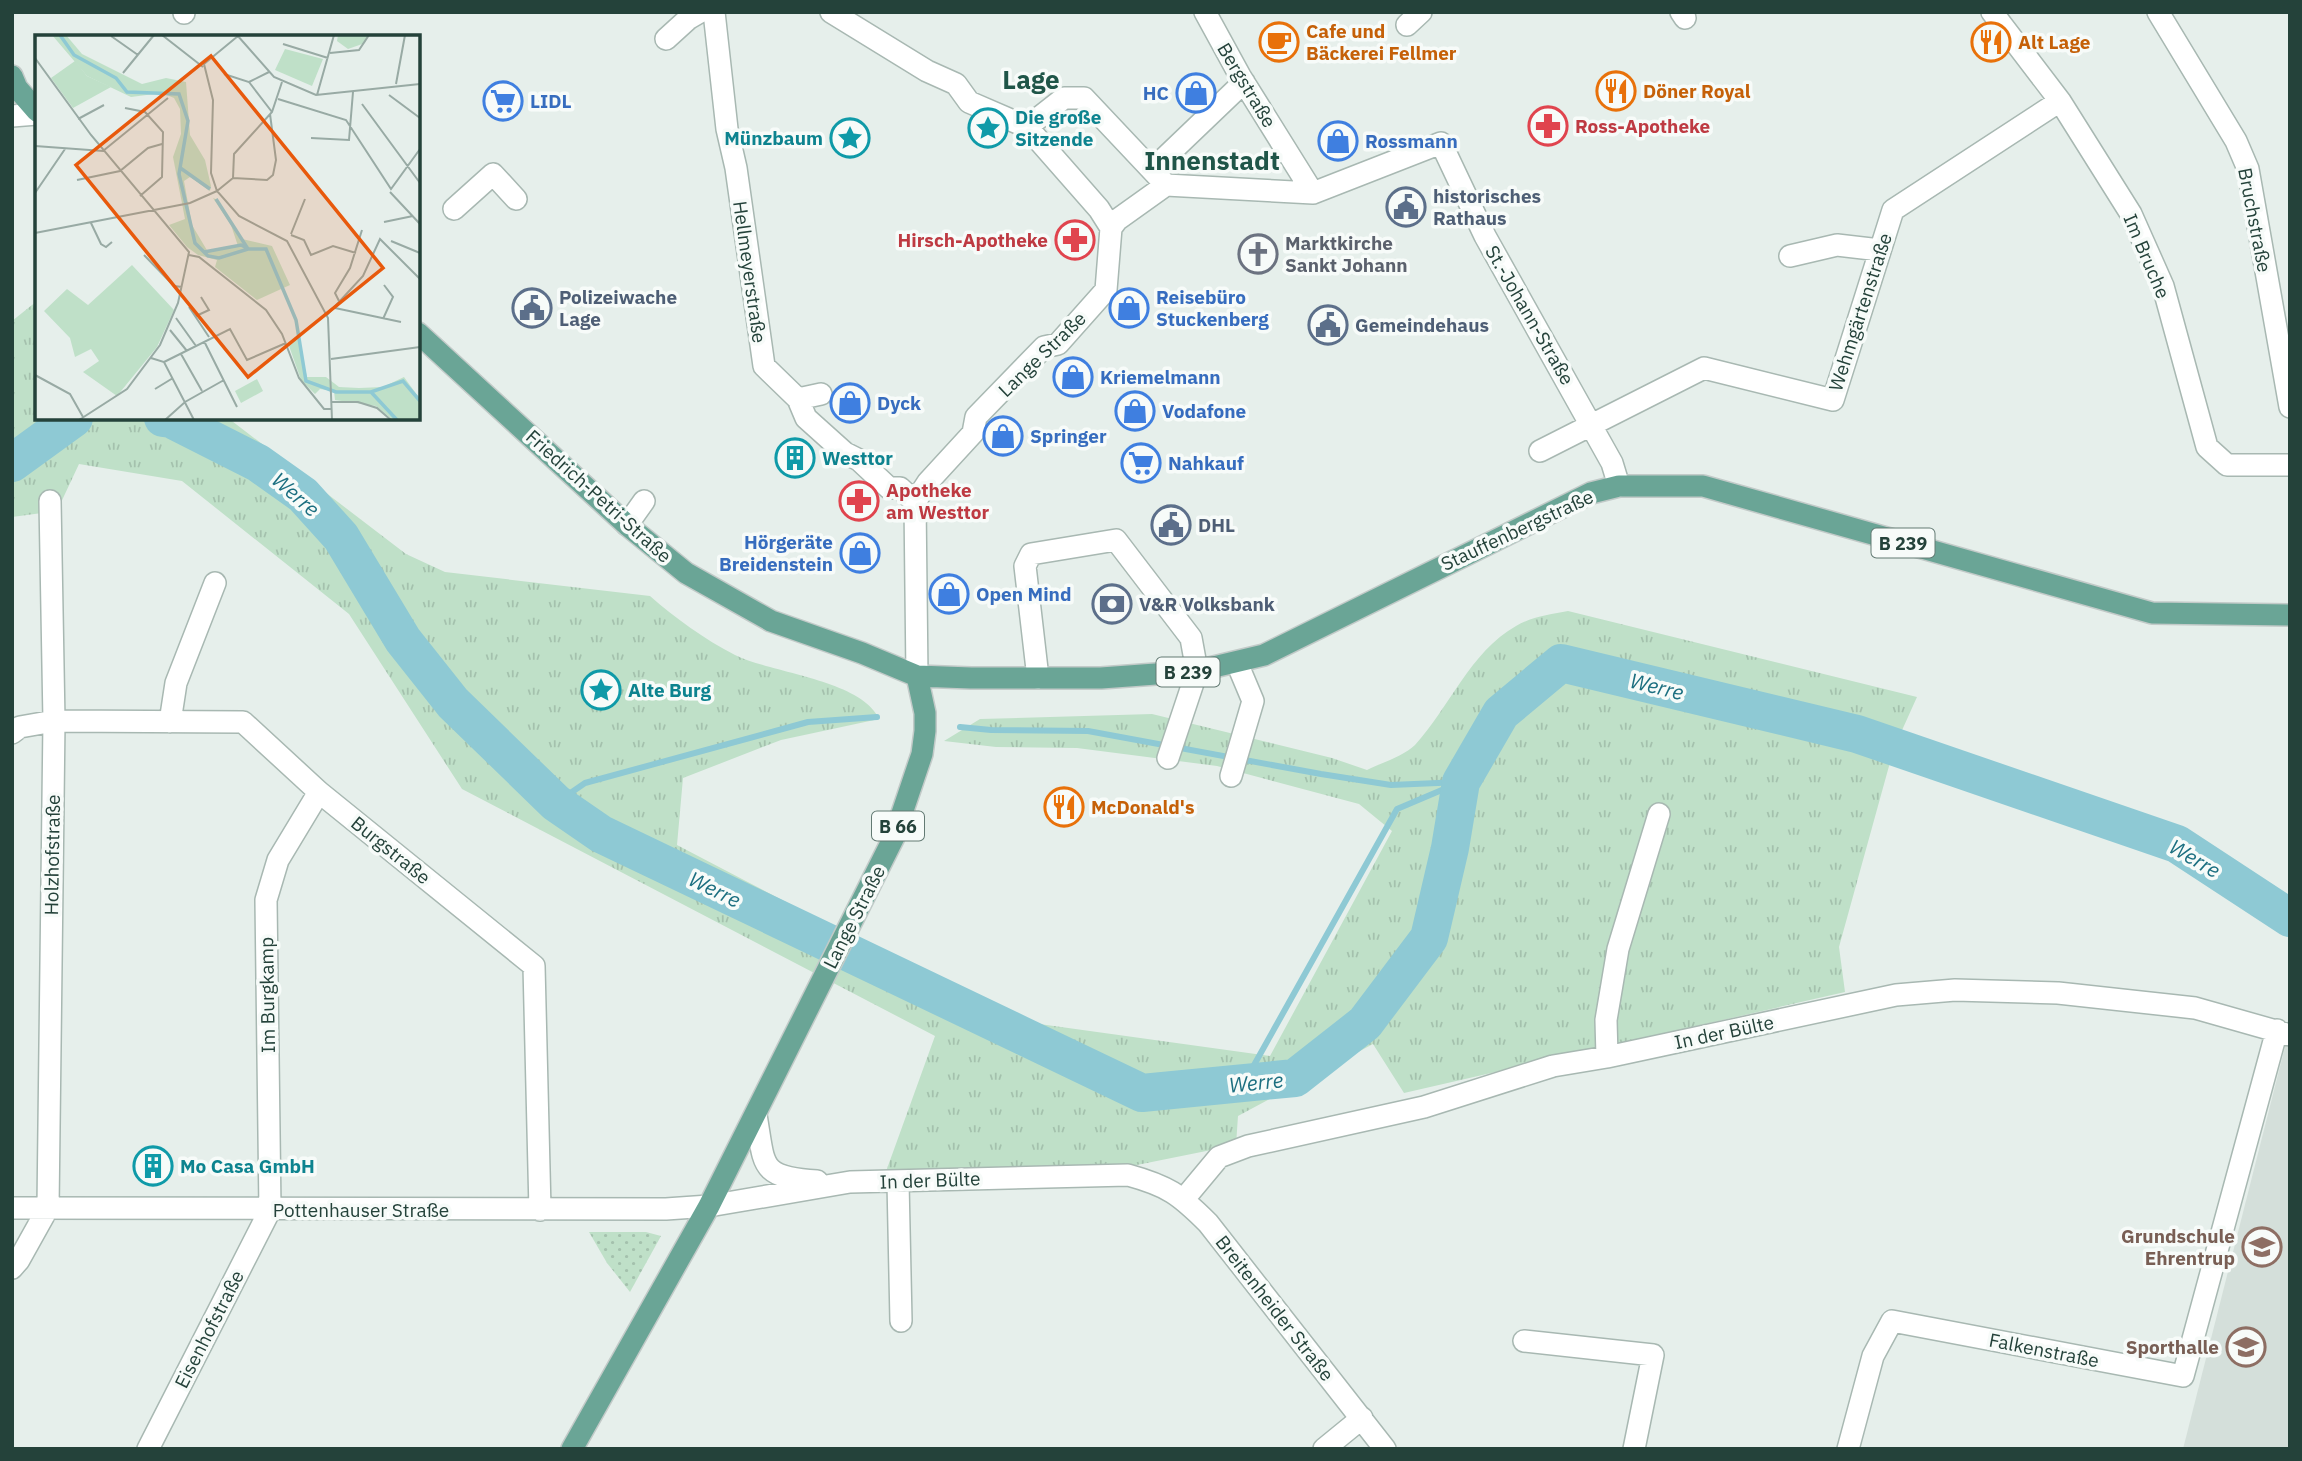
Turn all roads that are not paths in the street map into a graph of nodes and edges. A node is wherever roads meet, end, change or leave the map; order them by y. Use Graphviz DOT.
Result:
graph roads {
  1 [pos="700,12"];
  2 [pos="714,12"];
  3 [pos="831,12"];
  4 [pos="1205,12"];
  5 [pos="1992,12"];
  6 [pos="2158,12"];
  7 [pos="666,39"];
  8 [pos="12,76"];
  9 [pos="1244,82"];
  10 [pos="2060,101"];
  11 [pos="35,110"];
  12 [pos="35,112"];
  13 [pos="12,116"];
  14 [pos="1027,127"];
  15 [pos="1155,173"];
  16 [pos="1313,192"];
  17 [pos="516,198"];
  18 [pos="454,209"];
  19 [pos="1111,228"];
  20 [pos="1880,250"];
  21 [pos="1790,256"];
  22 [pos="420,335"];
  23 [pos="821,394"];
  24 [pos="798,398"];
  25 [pos="2290,407"];
  26 [pos="1593,425"];
  27 [pos="1540,451"];
  28 [pos="2290,465"];
  29 [pos="1619,486"];
  30 [pos="50,501"];
  31 [pos="645,501"];
  32 [pos="915,502"];
  33 [pos="626,525"];
  34 [pos="215,583"];
  35 [pos="2290,615"];
  36 [pos="1237,663"];
  37 [pos="1197,671"];
  38 [pos="917,676"];
  39 [pos="1038,678"];
  40 [pos="54,721"];
  41 [pos="170,722"];
  42 [pos="12,733"];
  43 [pos="1168,758"];
  44 [pos="1231,776"];
  45 [pos="319,792"];
  46 [pos="1659,814"];
  47 [pos="2283,1032"];
  48 [pos="1608,1057"];
  49 [pos="756,1115"];
  50 [pos="850,1182"];
  51 [pos="898,1182"];
  52 [pos="1153,1182"];
  53 [pos="1184,1199"];
  54 [pos="709,1206"];
  55 [pos="12,1208"];
  56 [pos="48,1208"];
  57 [pos="270,1210"];
  58 [pos="540,1210"];
  59 [pos="12,1268"];
  60 [pos="901,1321"];
  61 [pos="1524,1341"];
  62 [pos="1362,1418"];
  63 [pos="148,1449"];
  64 [pos="572,1449"];
  65 [pos="1324,1449"];
  66 [pos="1385,1449"];
  67 [pos="1634,1449"];
  68 [pos="1848,1449"];
  1 -- 7 [label="street"];
  2 -- 24 [label="street, Hellmeyerstraße"];
  3 -- 14 [label="street"];
  4 -- 9 [label="street, Bergstraße"];
  5 -- 10 [label="street, Im Bruche"];
  6 -- 25 [label="street, Bruchstraße"];
  8 -- 11 [label="main road"];
  9 -- 15 [label="street"];
  9 -- 16 [label="street, Bergstraße"];
  10 -- 20 [label="street, Wehmgärtenstraße"];
  10 -- 28 [label="street, Im Bruche"];
  12 -- 13 [label="street"];
  14 -- 15 [label="street"];
  14 -- 19 [label="street"];
  15 -- 16 [label="street"];
  15 -- 19 [label="street"];
  16 -- 26 [label="street, St.-Johann-Straße"];
  17 -- 18 [label="street"];
  19 -- 32 [label="street, Lange Straße"];
  20 -- 21 [label="street"];
  20 -- 26 [label="street, Wehmgärtenstraße"];
  22 -- 33 [label="main road, Friedrich-Petri-Straße"];
  23 -- 24 [label="street"];
  24 -- 32 [label="street, Hellmeyerstraße"];
  26 -- 27 [label="street"];
  26 -- 29 [label="street, St.-Johann-Straße"];
  29 -- 35 [label="main road, Stauffenbergstraße / B 239"];
  29 -- 36 [label="main road, Stauffenbergstraße / B 239"];
  30 -- 40 [label="street, Holzhofstraße"];
  31 -- 33 [label="street"];
  32 -- 38 [label="street, Lange Straße"];
  33 -- 38 [label="main road, Friedrich-Petri-Straße"];
  34 -- 41 [label="street"];
  36 -- 37 [label="main road, Stauffenbergstraße / B 239"];
  36 -- 44 [label="street"];
  37 -- 39 [label="main road, Stauffenbergstraße / B 239"];
  37 -- 39 [label="street"];
  37 -- 43 [label="street"];
  38 -- 39 [label="main road, Stauffenbergstraße / B 239"];
  38 -- 49 [label="main road, Lange Straße / B 66"];
  40 -- 41 [label="street, Burgstraße"];
  40 -- 42 [label="street, Burgstraße"];
  40 -- 56 [label="street, Holzhofstraße"];
  41 -- 45 [label="street, Burgstraße"];
  45 -- 57 [label="street, Im Burgkamp"];
  45 -- 58 [label="street, Burgstraße"];
  46 -- 48 [label="street"];
  47 -- 48 [label="street, In der Bülte"];
  47 -- 68 [label="street, Falkenstraße"];
  48 -- 53 [label="street, In der Bülte"];
  49 -- 50 [label="street"];
  49 -- 54 [label="main road, Lange Straße / B 66"];
  50 -- 51 [label="street, In der Bülte"];
  50 -- 54 [label="street, In der Bülte"];
  51 -- 52 [label="street, In der Bülte"];
  51 -- 60 [label="street"];
  52 -- 53 [label="street, Breitenheider Straße"];
  53 -- 62 [label="street, Breitenheider Straße"];
  54 -- 58 [label="street, Pottenhauser Straße"];
  54 -- 64 [label="main road, Lange Straße / B 66"];
  55 -- 56 [label="street, Pottenhauser Straße"];
  56 -- 57 [label="street, Pottenhauser Straße"];
  56 -- 59 [label="street"];
  57 -- 58 [label="street, Pottenhauser Straße"];
  57 -- 63 [label="street, Eisenhofstraße"];
  61 -- 67 [label="street"];
  62 -- 65 [label="street"];
  62 -- 66 [label="street, Breitenheider Straße"];
}
